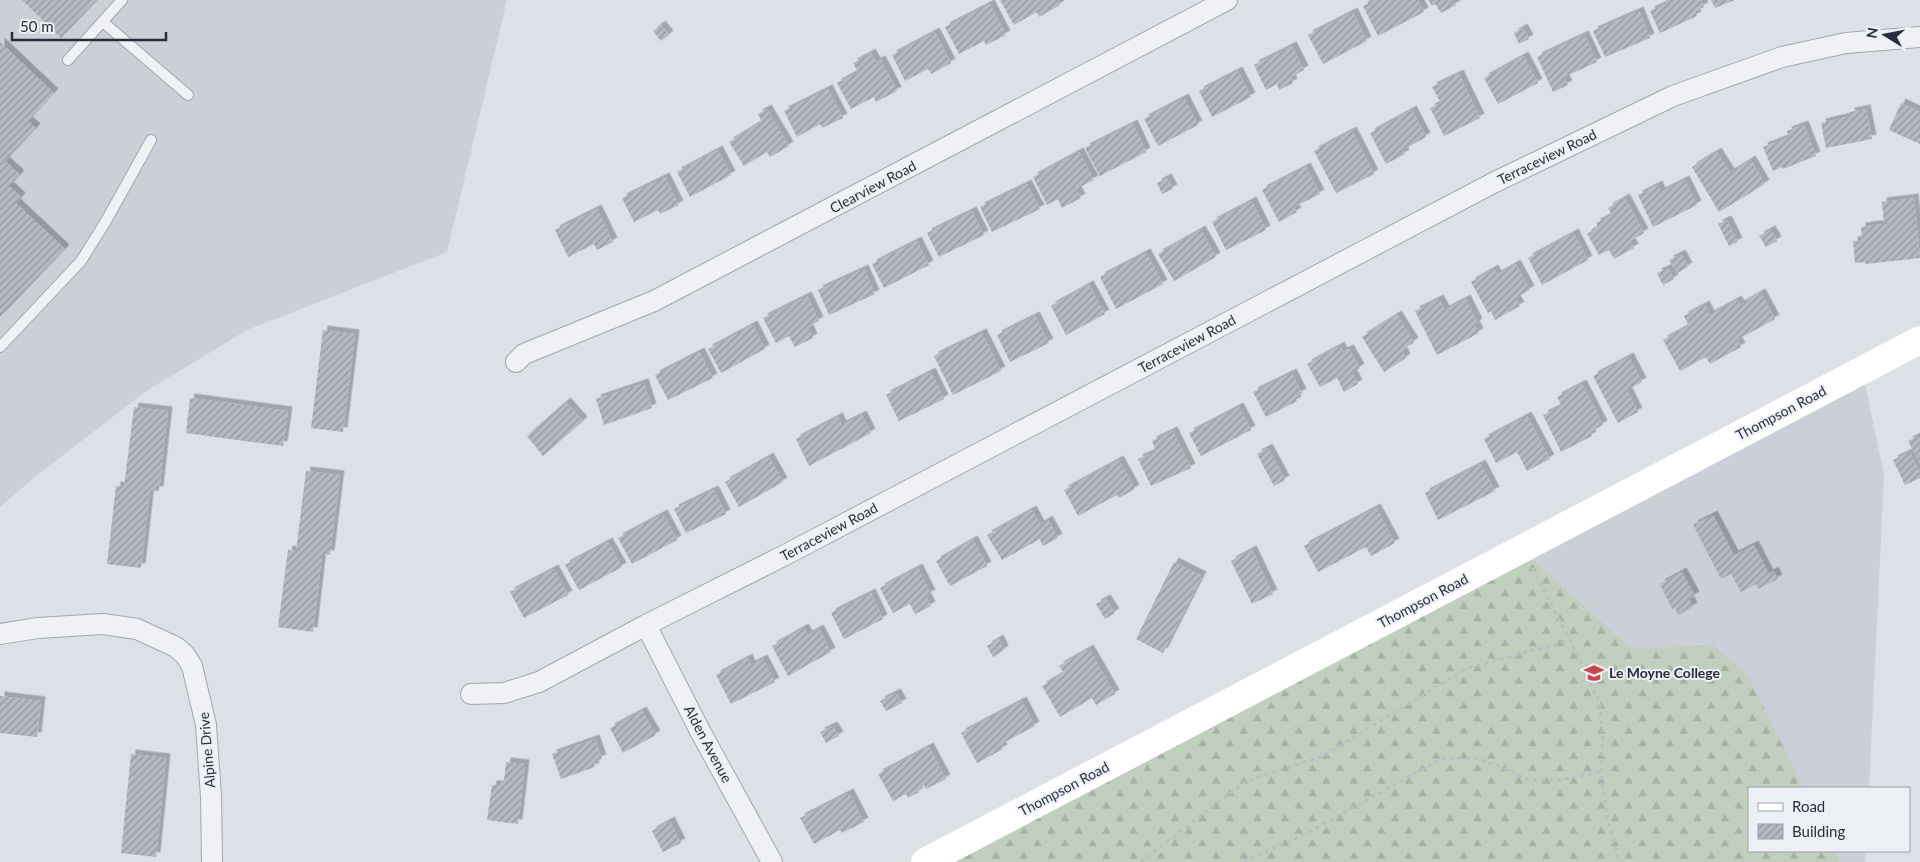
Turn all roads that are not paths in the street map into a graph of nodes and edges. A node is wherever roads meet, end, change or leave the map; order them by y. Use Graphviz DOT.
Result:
graph roads {
  1 [pos="122,0"];
  2 [pos="1227,0"];
  3 [pos="103,22"];
  4 [pos="1920,37"];
  5 [pos="68,60"];
  6 [pos="188,95"];
  7 [pos="152,140"];
  8 [pos="1920,340"];
  9 [pos="0,347"];
  10 [pos="516,362"];
  11 [pos="646,625"];
  12 [pos="0,634"];
  13 [pos="472,694"];
  14 [pos="212,862"];
  15 [pos="772,862"];
  16 [pos="925,862"];
  1 -- 3 [label="lane"];
  2 -- 10 [label="street, Clearview Road"];
  3 -- 5 [label="lane"];
  3 -- 6 [label="lane"];
  4 -- 11 [label="street, Terraceview Road"];
  7 -- 9 [label="lane"];
  8 -- 16 [label="street, Thompson Road"];
  11 -- 13 [label="street, Terraceview Road"];
  11 -- 15 [label="street, Alden Avenue"];
  12 -- 14 [label="street, Alpine Drive"];
}
